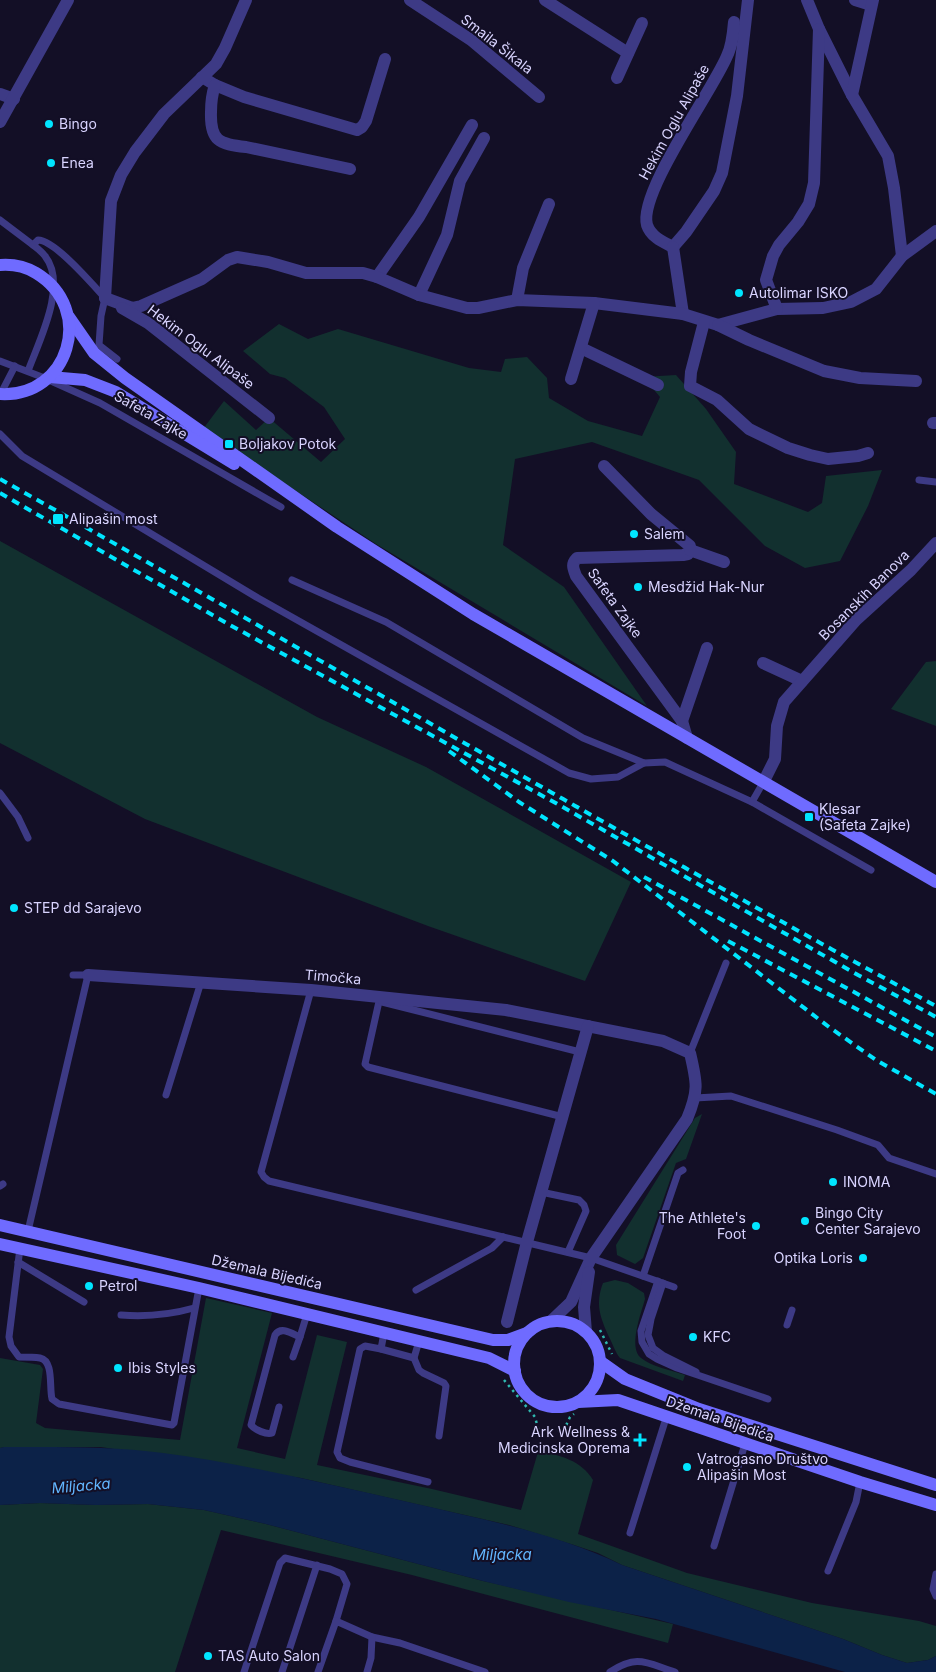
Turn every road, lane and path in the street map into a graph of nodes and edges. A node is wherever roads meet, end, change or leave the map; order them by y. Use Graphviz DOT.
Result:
graph roads {
  1 [pos="68,0"];
  2 [pos="246,0"];
  3 [pos="410,0"];
  4 [pos="545,0"];
  5 [pos="748,0"];
  6 [pos="807,0"];
  7 [pos="855,0"];
  8 [pos="872,2"];
  9 [pos="734,22"];
  10 [pos="642,23"];
  11 [pos="819,30"];
  12 [pos="628,53"];
  13 [pos="385,59"];
  14 [pos="202,77"];
  15 [pos="616,78"];
  16 [pos="215,85"];
  17 [pos="0,94"];
  18 [pos="852,95"];
  19 [pos="539,98"];
  20 [pos="14,99"];
  21 [pos="0,122"];
  22 [pos="472,125"];
  23 [pos="484,138"];
  24 [pos="350,169"];
  25 [pos="549,204"];
  26 [pos="0,220"];
  27 [pos="936,231"];
  28 [pos="34,245"];
  29 [pos="673,247"];
  30 [pos="902,256"];
  31 [pos="2,263"];
  32 [pos="377,277"];
  33 [pos="419,295"];
  34 [pos="105,298"];
  35 [pos="517,300"];
  36 [pos="594,303"];
  37 [pos="777,309"];
  38 [pos="683,314"];
  39 [pos="69,317"];
  40 [pos="704,322"];
  41 [pos="718,325"];
  42 [pos="580,348"];
  43 [pos="117,359"];
  44 [pos="0,361"];
  45 [pos="14,366"];
  46 [pos="28,371"];
  47 [pos="50,377"];
  48 [pos="571,379"];
  49 [pos="916,381"];
  50 [pos="658,385"];
  51 [pos="3,395"];
  52 [pos="269,418"];
  53 [pos="0,434"];
  54 [pos="868,453"];
  55 [pos="604,466"];
  56 [pos="919,480"];
  57 [pos="936,482"];
  58 [pos="281,507"];
  59 [pos="336,526"];
  60 [pos="936,543"];
  61 [pos="690,550"];
  62 [pos="724,562"];
  63 [pos="292,580"];
  64 [pos="707,648"];
  65 [pos="763,663"];
  66 [pos="802,682"];
  67 [pos="682,721"];
  68 [pos="687,738"];
  69 [pos="644,763"];
  70 [pos="764,781"];
  71 [pos="0,793"];
  72 [pos="752,802"];
  73 [pos="28,838"];
  74 [pos="870,870"];
  75 [pos="936,881"];
  76 [pos="726,963"];
  77 [pos="73,975"];
  78 [pos="88,975"];
  79 [pos="201,982"];
  80 [pos="311,990"];
  81 [pos="380,999"];
  82 [pos="588,1026"];
  83 [pos="580,1052"];
  84 [pos="690,1053"];
  85 [pos="166,1095"];
  86 [pos="695,1098"];
  87 [pos="563,1117"];
  88 [pos="683,1170"];
  89 [pos="936,1174"];
  90 [pos="542,1192"];
  91 [pos="0,1225"];
  92 [pos="28,1231"];
  93 [pos="503,1237"];
  94 [pos="527,1242"];
  95 [pos="0,1244"];
  96 [pos="20,1248"];
  97 [pos="568,1252"];
  98 [pos="591,1258"];
  99 [pos="18,1262"];
  100 [pos="643,1276"];
  101 [pos="660,1282"];
  102 [pos="674,1287"];
  103 [pos="199,1288"];
  104 [pos="416,1290"];
  105 [pos="84,1302"];
  106 [pos="194,1308"];
  107 [pos="792,1310"];
  108 [pos="307,1314"];
  109 [pos="120,1315"];
  110 [pos="551,1321"];
  111 [pos="507,1322"];
  112 [pos="787,1325"];
  113 [pos="591,1328"];
  114 [pos="384,1333"];
  115 [pos="527,1333"];
  116 [pos="300,1337"];
  117 [pos="419,1341"];
  118 [pos="381,1349"];
  119 [pos="294,1357"];
  120 [pos="414,1358"];
  121 [pos="614,1359"];
  122 [pos="601,1362"];
  123 [pos="515,1371"];
  124 [pos="501,1378"];
  125 [pos="768,1399"];
  126 [pos="578,1402"];
  127 [pos="280,1407"];
  128 [pos="667,1415"];
  129 [pos="546,1431"];
  130 [pos="439,1436"];
  131 [pos="745,1444"];
  132 [pos="428,1482"];
  133 [pos="860,1482"];
  134 [pos="936,1486"];
  135 [pos="936,1505"];
  136 [pos="630,1533"];
  137 [pos="714,1546"];
  138 [pos="317,1565"];
  139 [pos="828,1571"];
  140 [pos="936,1574"];
  141 [pos="936,1596"];
  142 [pos="336,1621"];
  143 [pos="372,1637"];
  144 [pos="244,1672"];
  145 [pos="282,1672"];
  146 [pos="318,1672"];
  147 [pos="366,1672"];
  148 [pos="485,1672"];
  149 [pos="610,1672"];
  150 [pos="675,1672"];
  1 -- 20 [label="street"];
  2 -- 14 [label="street"];
  3 -- 19 [label="street, Smaila Šikala"];
  4 -- 12 [label="street"];
  5 -- 29 [label="street"];
  6 -- 11 [label="street"];
  7 -- 8 [label="street"];
  8 -- 18 [label="street"];
  9 -- 29 [label="street, Hekim Oglu Alipaše"];
  10 -- 12 [label="street"];
  11 -- 18 [label="street"];
  11 -- 37 [label="street"];
  12 -- 15 [label="street"];
  13 -- 16 [label="street"];
  14 -- 16 [label="street"];
  14 -- 34 [label="street"];
  16 -- 24 [label="street"];
  17 -- 20 [label="street"];
  18 -- 30 [label="street"];
  20 -- 21 [label="street"];
  22 -- 32 [label="street"];
  23 -- 33 [label="street"];
  25 -- 35 [label="street"];
  26 -- 28 [label="lane"];
  27 -- 30 [label="street, Hekim Oglu Alipaše"];
  28 -- 34 [label="lane"];
  28 -- 46 [label="lane"];
  29 -- 38 [label="street"];
  30 -- 37 [label="street, Hekim Oglu Alipaše"];
  31 -- 39 [label="street, bridge"];
  32 -- 33 [label="street, Hekim Oglu Alipaše"];
  32 -- 34 [label="street, Hekim Oglu Alipaše"];
  33 -- 35 [label="street, Hekim Oglu Alipaše"];
  34 -- 43 [label="lane"];
  34 -- 52 [label="street, Hekim Oglu Alipaše"];
  35 -- 36 [label="street, Hekim Oglu Alipaše"];
  36 -- 38 [label="street, Hekim Oglu Alipaše"];
  36 -- 42 [label="street"];
  37 -- 41 [label="street, Hekim Oglu Alipaše"];
  38 -- 40 [label="street, Hekim Oglu Alipaše"];
  39 -- 47 [label="street, bridge"];
  39 -- 59 [label="street"];
  40 -- 41 [label="street, Hekim Oglu Alipaše"];
  40 -- 54 [label="street"];
  41 -- 49 [label="street, Hekim Oglu Alipaše"];
  42 -- 48 [label="street"];
  42 -- 50 [label="street"];
  44 -- 45 [label="lane, Safeta Zajke"];
  45 -- 46 [label="lane, Safeta Zajke"];
  45 -- 51 [label="lane"];
  46 -- 58 [label="lane, Safeta Zajke"];
  47 -- 51 [label="street, bridge"];
  47 -- 59 [label="street"];
  53 -- 69 [label="lane"];
  55 -- 61 [label="street"];
  56 -- 57 [label="lane"];
  59 -- 68 [label="street"];
  60 -- 66 [label="street, Bosanskih Banova"];
  61 -- 62 [label="street"];
  61 -- 67 [label="street, Safeta Zajke"];
  63 -- 69 [label="lane"];
  64 -- 67 [label="street"];
  65 -- 66 [label="street"];
  66 -- 70 [label="street, Bosanskih Banova"];
  67 -- 68 [label="street, Safeta Zajke"];
  68 -- 70 [label="street"];
  69 -- 72 [label="lane"];
  70 -- 72 [label="lane"];
  70 -- 75 [label="street"];
  71 -- 73 [label="lane"];
  72 -- 74 [label="lane"];
  76 -- 84 [label="lane"];
  77 -- 78 [label="lane, Timočka"];
  78 -- 79 [label="street, Timočka"];
  78 -- 92 [label="lane"];
  79 -- 80 [label="street, Timočka"];
  79 -- 85 [label="lane"];
  80 -- 81 [label="street, Timočka"];
  80 -- 93 [label="lane"];
  81 -- 82 [label="street, Timočka"];
  81 -- 83 [label="lane"];
  81 -- 87 [label="lane"];
  82 -- 83 [label="street"];
  82 -- 84 [label="street, Timočka"];
  83 -- 87 [label="street"];
  84 -- 86 [label="street"];
  86 -- 89 [label="lane"];
  86 -- 98 [label="street"];
  87 -- 90 [label="street"];
  88 -- 100 [label="lane"];
  90 -- 94 [label="street"];
  90 -- 97 [label="lane"];
  91 -- 92 [label="street, Džemala Bijedića"];
  92 -- 115 [label="street, Džemala Bijedića"];
  93 -- 94 [label="lane"];
  93 -- 104 [label="lane"];
  94 -- 97 [label="lane"];
  94 -- 111 [label="street"];
  95 -- 96 [label="street"];
  96 -- 99 [label="lane"];
  96 -- 103 [label="street"];
  97 -- 98 [label="lane"];
  98 -- 100 [label="lane"];
  98 -- 110 [label="street"];
  98 -- 113 [label="street"];
  99 -- 105 [label="lane"];
  99 -- 106 [label="lane"];
  100 -- 101 [label="lane"];
  101 -- 102 [label="lane"];
  101 -- 125 [label="lane"];
  103 -- 106 [label="lane"];
  103 -- 108 [label="street"];
  106 -- 109 [label="lane"];
  107 -- 112 [label="lane"];
  108 -- 114 [label="street"];
  108 -- 116 [label="lane"];
  110 -- 113 [label="street"];
  110 -- 115 [label="street, Džemala Bijedića"];
  113 -- 121 [label="path"];
  113 -- 122 [label="street"];
  114 -- 117 [label="street"];
  114 -- 118 [label="lane"];
  115 -- 123 [label="street"];
  116 -- 119 [label="lane"];
  116 -- 127 [label="lane"];
  117 -- 120 [label="lane"];
  117 -- 123 [label="street"];
  118 -- 120 [label="lane"];
  118 -- 132 [label="lane"];
  120 -- 130 [label="lane"];
  122 -- 126 [label="street"];
  122 -- 134 [label="street, Džemala Bijedića"];
  123 -- 126 [label="street, Džemala Bijedića"];
  124 -- 129 [label="path"];
  126 -- 128 [label="street, Džemala Bijedića"];
  128 -- 131 [label="street, Džemala Bijedića"];
  128 -- 136 [label="lane"];
  131 -- 133 [label="street, Džemala Bijedića"];
  131 -- 137 [label="lane"];
  133 -- 135 [label="street, Džemala Bijedića"];
  133 -- 139 [label="lane"];
  138 -- 142 [label="lane"];
  138 -- 144 [label="lane"];
  138 -- 145 [label="lane"];
  140 -- 141 [label="lane"];
  142 -- 143 [label="lane"];
  142 -- 146 [label="lane"];
  143 -- 147 [label="lane"];
  143 -- 148 [label="lane"];
  149 -- 150 [label="lane"];
}
